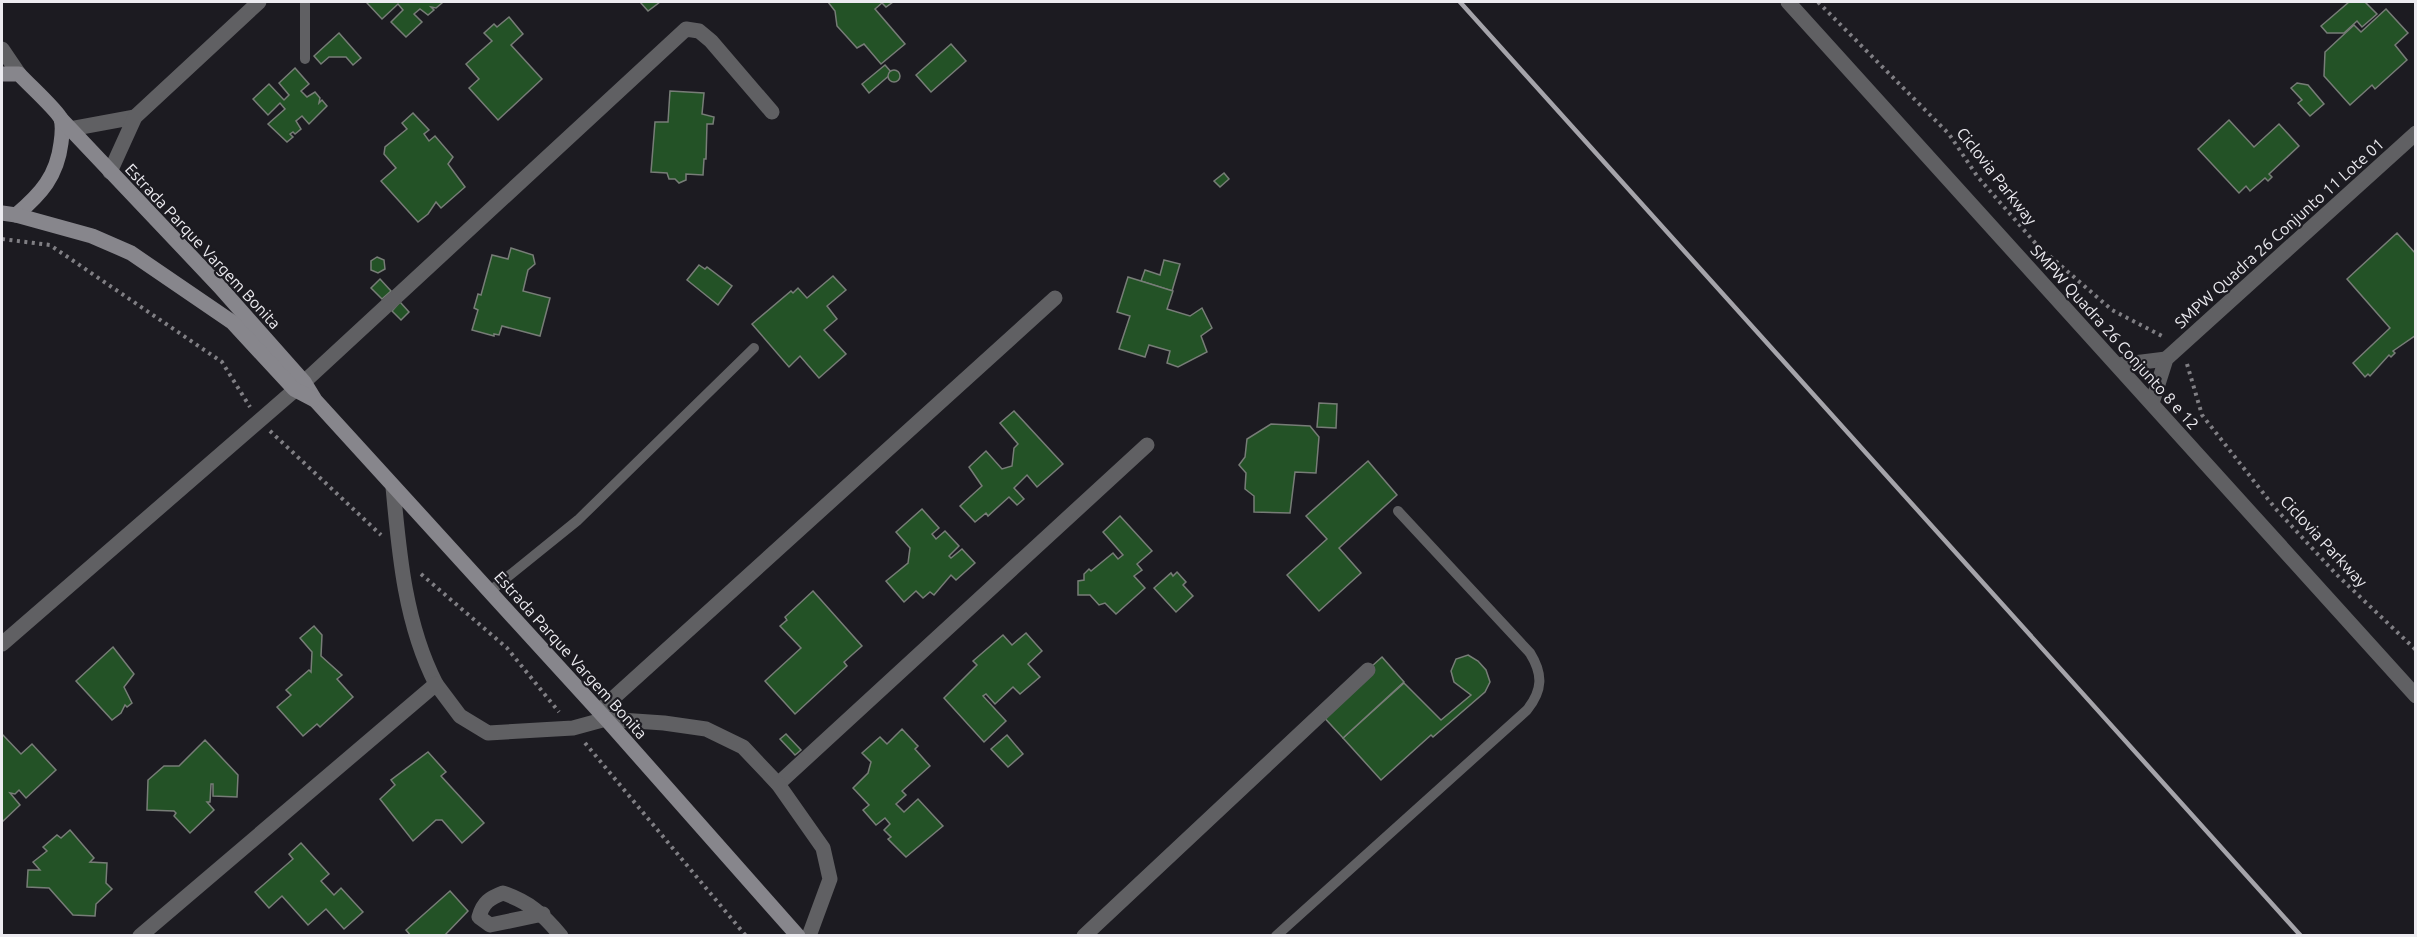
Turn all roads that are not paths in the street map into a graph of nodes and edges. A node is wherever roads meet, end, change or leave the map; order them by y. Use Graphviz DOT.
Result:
graph roads {
  1 [pos="259,2"];
  2 [pos="305,2"];
  3 [pos="1788,2"];
  4 [pos="2,49"];
  5 [pos="306,59"];
  6 [pos="2,74"];
  7 [pos="19,74"];
  8 [pos="772,112"];
  9 [pos="135,117"];
  10 [pos="66,124"];
  11 [pos="2415,133"];
  12 [pos="110,172"];
  13 [pos="9,214"];
  14 [pos="1055,298"];
  15 [pos="754,348"];
  16 [pos="2166,359"];
  17 [pos="2118,365"];
  18 [pos="299,386"];
  19 [pos="2152,403"];
  20 [pos="1147,445"];
  21 [pos="393,487"];
  22 [pos="1398,511"];
  23 [pos="489,591"];
  24 [pos="2,644"];
  25 [pos="1368,670"];
  26 [pos="436,684"];
  27 [pos="2415,696"];
  28 [pos="603,715"];
  29 [pos="778,784"];
  30 [pos="543,914"];
  31 [pos="140,936"];
  32 [pos="561,936"];
  33 [pos="798,936"];
  34 [pos="809,936"];
  35 [pos="1084,936"];
  36 [pos="1276,936"];
  1 -- 9 [label="street"];
  2 -- 5 [label="lane"];
  3 -- 17 [label="street, SMPW Quadra 26 Conjunto 8 e 12"];
  4 -- 7 [label="street"];
  6 -- 7 [label="main road"];
  7 -- 10 [label="main road, Estrada Parque Vargem Bonita"];
  8 -- 18 [label="street"];
  9 -- 10 [label="street"];
  9 -- 12 [label="street"];
  10 -- 12 [label="main road, Estrada Parque Vargem Bonita"];
  10 -- 13 [label="main road"];
  11 -- 16 [label="street, SMPW Quadra 26 Conjunto 11 Lote 01"];
  12 -- 18 [label="main road, Estrada Parque Vargem Bonita"];
  13 -- 18 [label="main road, Estrada Parque Vargem Bonita"];
  14 -- 28 [label="street"];
  15 -- 23 [label="lane"];
  16 -- 17 [label="street"];
  16 -- 19 [label="street"];
  17 -- 19 [label="street, SMPW Quadra 26 Conjunto 8 e 12"];
  18 -- 21 [label="main road, Estrada Parque Vargem Bonita"];
  18 -- 24 [label="street"];
  19 -- 27 [label="street, SMPW Quadra 26 Conjunto 8 e 12"];
  20 -- 29 [label="street"];
  21 -- 23 [label="main road, Estrada Parque Vargem Bonita"];
  21 -- 26 [label="street"];
  22 -- 36 [label="lane"];
  23 -- 28 [label="main road, Estrada Parque Vargem Bonita"];
  25 -- 35 [label="street"];
  26 -- 28 [label="street"];
  26 -- 31 [label="street"];
  28 -- 29 [label="street"];
  28 -- 33 [label="main road, Estrada Parque Vargem Bonita"];
  29 -- 34 [label="street"];
  30 -- 32 [label="street"];
}
